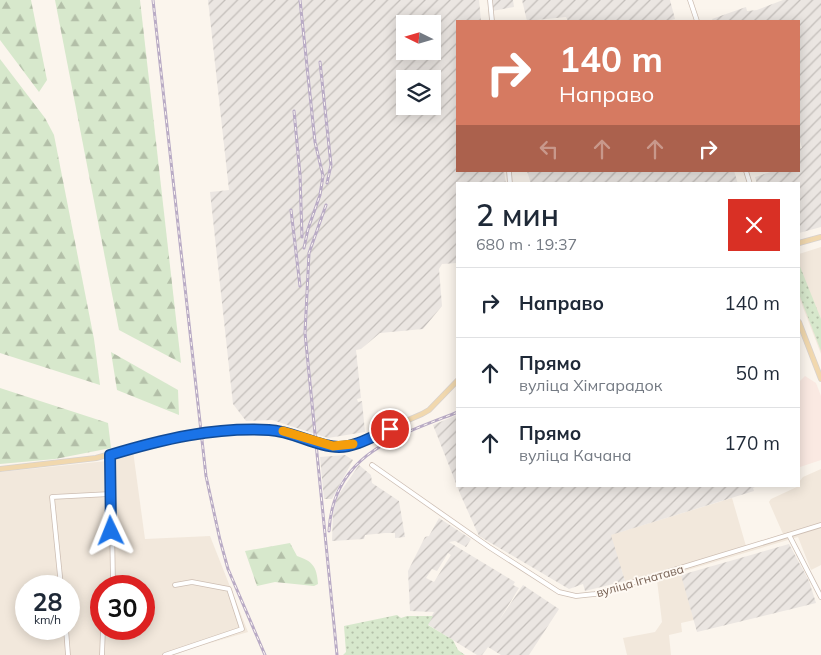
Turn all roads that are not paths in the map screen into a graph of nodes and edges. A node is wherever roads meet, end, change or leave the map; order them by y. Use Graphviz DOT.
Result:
graph roads {
  1 [pos="490,0"];
  2 [pos="690,0"];
  3 [pos="492,20"];
  4 [pos="697,20"];
  5 [pos="821,237"];
  6 [pos="800,243"];
  7 [pos="800,325"];
  8 [pos="821,379"];
  9 [pos="456,382"];
  10 [pos="110,455"];
  11 [pos="372,466"];
  12 [pos="0,469"];
  13 [pos="110,494"];
  14 [pos="821,525"];
  15 [pos="789,535"];
  16 [pos="60,575"];
  17 [pos="113,575"];
  18 [pos="175,585"];
  19 [pos="821,598"];
  20 [pos="67,640"];
  21 [pos="103,640"];
  22 [pos="68,655"];
  23 [pos="102,655"];
  24 [pos="164,655"];
  1 -- 3 [label="street"];
  2 -- 4 [label="street"];
  5 -- 6 [label="main road"];
  7 -- 8 [label="main road"];
  9 -- 10 [label="main road"];
  10 -- 12 [label="main road"];
  10 -- 13 [label="street"];
  11 -- 15 [label="street, вуліца Ігнатава"];
  13 -- 16 [label="street"];
  13 -- 17 [label="street"];
  14 -- 15 [label="street, вуліца Ігнатава"];
  15 -- 19 [label="street"];
  18 -- 24 [label="street"];
  20 -- 22 [label="street"];
  21 -- 23 [label="street"];
}
